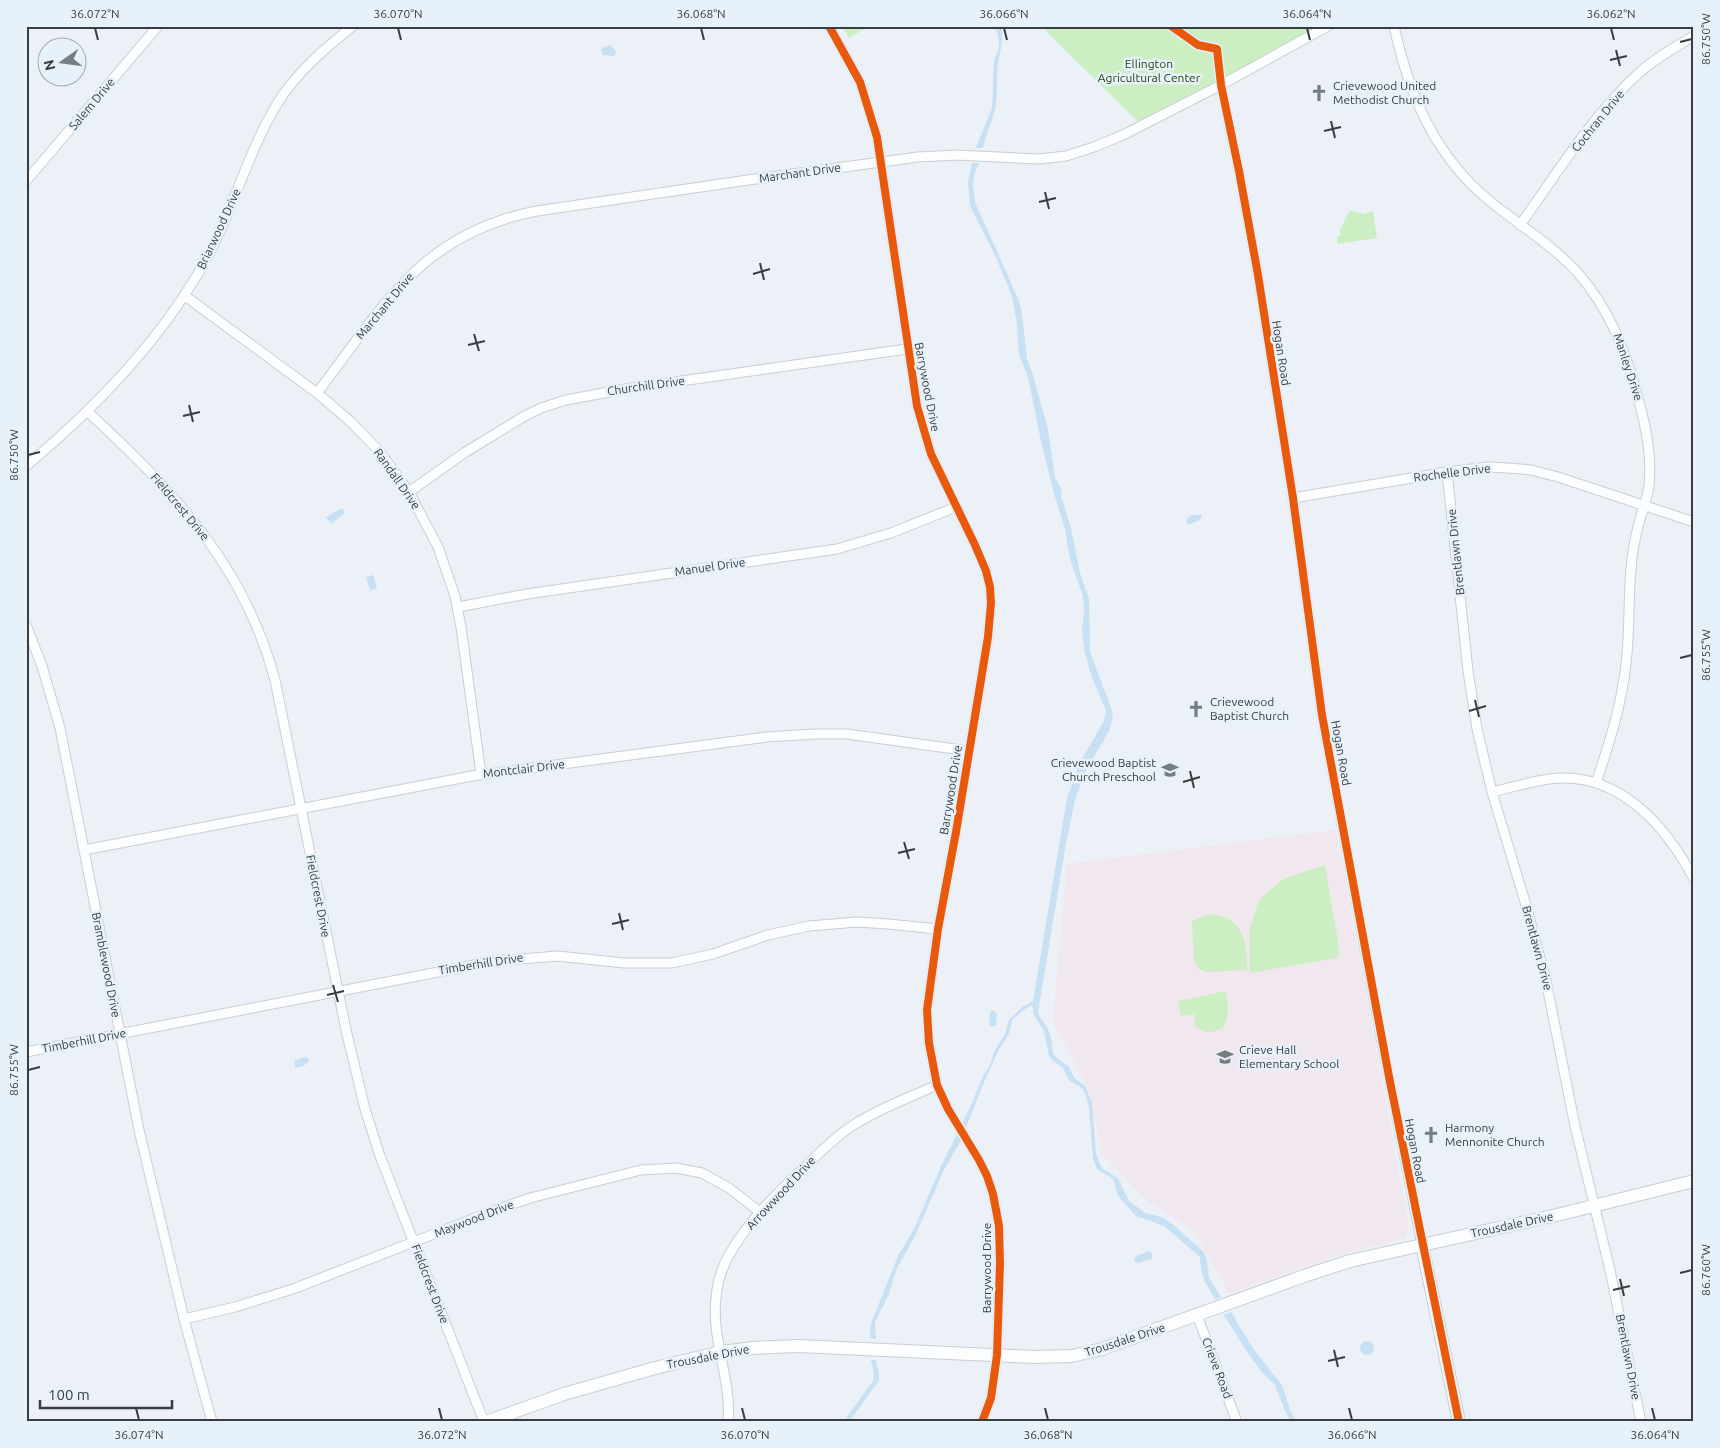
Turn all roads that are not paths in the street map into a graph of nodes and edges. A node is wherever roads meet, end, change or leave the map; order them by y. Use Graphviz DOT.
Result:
graph roads {
  1 [pos="158,26"];
  2 [pos="354,26"];
  3 [pos="830,26"];
  4 [pos="1171,26"];
  5 [pos="1328,26"];
  6 [pos="1394,26"];
  7 [pos="1694,36"];
  8 [pos="1221,85"];
  9 [pos="881,161"];
  10 [pos="26,181"];
  11 [pos="1520,225"];
  12 [pos="185,296"];
  13 [pos="907,349"];
  14 [pos="317,393"];
  15 [pos="87,411"];
  16 [pos="26,466"];
  17 [pos="1447,472"];
  18 [pos="410,492"];
  19 [pos="1293,498"];
  20 [pos="1645,505"];
  21 [pos="956,507"];
  22 [pos="1694,522"];
  23 [pos="458,607"];
  24 [pos="26,625"];
  25 [pos="969,751"];
  26 [pos="481,774"];
  27 [pos="1596,783"];
  28 [pos="1492,792"];
  29 [pos="301,808"];
  30 [pos="84,850"];
  31 [pos="1694,879"];
  32 [pos="938,930"];
  33 [pos="337,991"];
  34 [pos="119,1035"];
  35 [pos="26,1052"];
  36 [pos="937,1085"];
  37 [pos="1694,1181"];
  38 [pos="1595,1206"];
  39 [pos="760,1212"];
  40 [pos="413,1242"];
  41 [pos="1422,1245"];
  42 [pos="1197,1315"];
  43 [pos="184,1319"];
  44 [pos="721,1352"];
  45 [pos="997,1355"];
  46 [pos="212,1422"];
  47 [pos="485,1422"];
  48 [pos="728,1422"];
  49 [pos="982,1422"];
  50 [pos="1237,1422"];
  51 [pos="1459,1422"];
  52 [pos="1641,1422"];
  1 -- 10 [label="street, Salem Drive"];
  2 -- 12 [label="street, Briarwood Drive"];
  3 -- 9 [label="street, Barrywood Drive"];
  4 -- 8 [label="street, Hogan Road"];
  5 -- 8 [label="street, Marchant Drive"];
  6 -- 11 [label="street, Manley Drive"];
  7 -- 11 [label="street, Cochran Drive"];
  8 -- 9 [label="street, Marchant Drive"];
  8 -- 19 [label="street, Hogan Road"];
  9 -- 13 [label="street, Barrywood Drive"];
  9 -- 14 [label="street, Marchant Drive"];
  11 -- 20 [label="street, Manley Drive"];
  12 -- 14 [label="street, Randall Drive"];
  12 -- 15 [label="street, Briarwood Drive"];
  13 -- 18 [label="street, Churchill Drive"];
  13 -- 21 [label="street, Barrywood Drive"];
  14 -- 18 [label="street, Randall Drive"];
  15 -- 16 [label="street, Briarwood Drive"];
  15 -- 29 [label="street, Fieldcrest Drive"];
  17 -- 19 [label="street, Rochelle Drive"];
  17 -- 20 [label="street, Rochelle Drive"];
  17 -- 28 [label="street, Brentlawn Drive"];
  18 -- 23 [label="street, Randall Drive"];
  19 -- 41 [label="street, Hogan Road"];
  20 -- 22 [label="street, Rochelle Drive"];
  20 -- 27 [label="street, Manley Drive"];
  21 -- 23 [label="street, Manuel Drive"];
  21 -- 25 [label="street, Barrywood Drive"];
  23 -- 26 [label="street, Randall Drive"];
  24 -- 30 [label="street, Bramblewood Drive"];
  25 -- 26 [label="street, Montclair Drive"];
  25 -- 32 [label="street, Barrywood Drive"];
  26 -- 29 [label="street, Montclair Drive"];
  27 -- 28 [label="street"];
  27 -- 31 [label="street"];
  28 -- 38 [label="street, Brentlawn Drive"];
  29 -- 30 [label="street, Montclair Drive"];
  29 -- 33 [label="street, Fieldcrest Drive"];
  30 -- 34 [label="street, Bramblewood Drive"];
  32 -- 33 [label="street, Timberhill Drive"];
  32 -- 36 [label="street, Barrywood Drive"];
  33 -- 34 [label="street, Timberhill Drive"];
  33 -- 40 [label="street, Fieldcrest Drive"];
  34 -- 35 [label="street, Timberhill Drive"];
  34 -- 43 [label="street, Bramblewood Drive"];
  36 -- 39 [label="street, Arrowwood Drive"];
  36 -- 45 [label="street, Barrywood Drive"];
  37 -- 38 [label="street, Trousdale Drive"];
  38 -- 41 [label="street, Trousdale Drive"];
  38 -- 52 [label="street, Brentlawn Drive"];
  39 -- 40 [label="street, Maywood Drive"];
  39 -- 44 [label="street, Arrowwood Drive"];
  40 -- 43 [label="street, Maywood Drive"];
  40 -- 47 [label="street, Fieldcrest Drive"];
  41 -- 42 [label="street, Trousdale Drive"];
  41 -- 51 [label="street, Hogan Road"];
  42 -- 45 [label="street, Trousdale Drive"];
  42 -- 50 [label="street, Crieve Road"];
  43 -- 46 [label="street, Bramblewood Drive"];
  44 -- 45 [label="street, Trousdale Drive"];
  44 -- 47 [label="street, Trousdale Drive"];
  44 -- 48 [label="street, Arrowwood Drive"];
  45 -- 49 [label="street, Barrywood Drive"];
}
